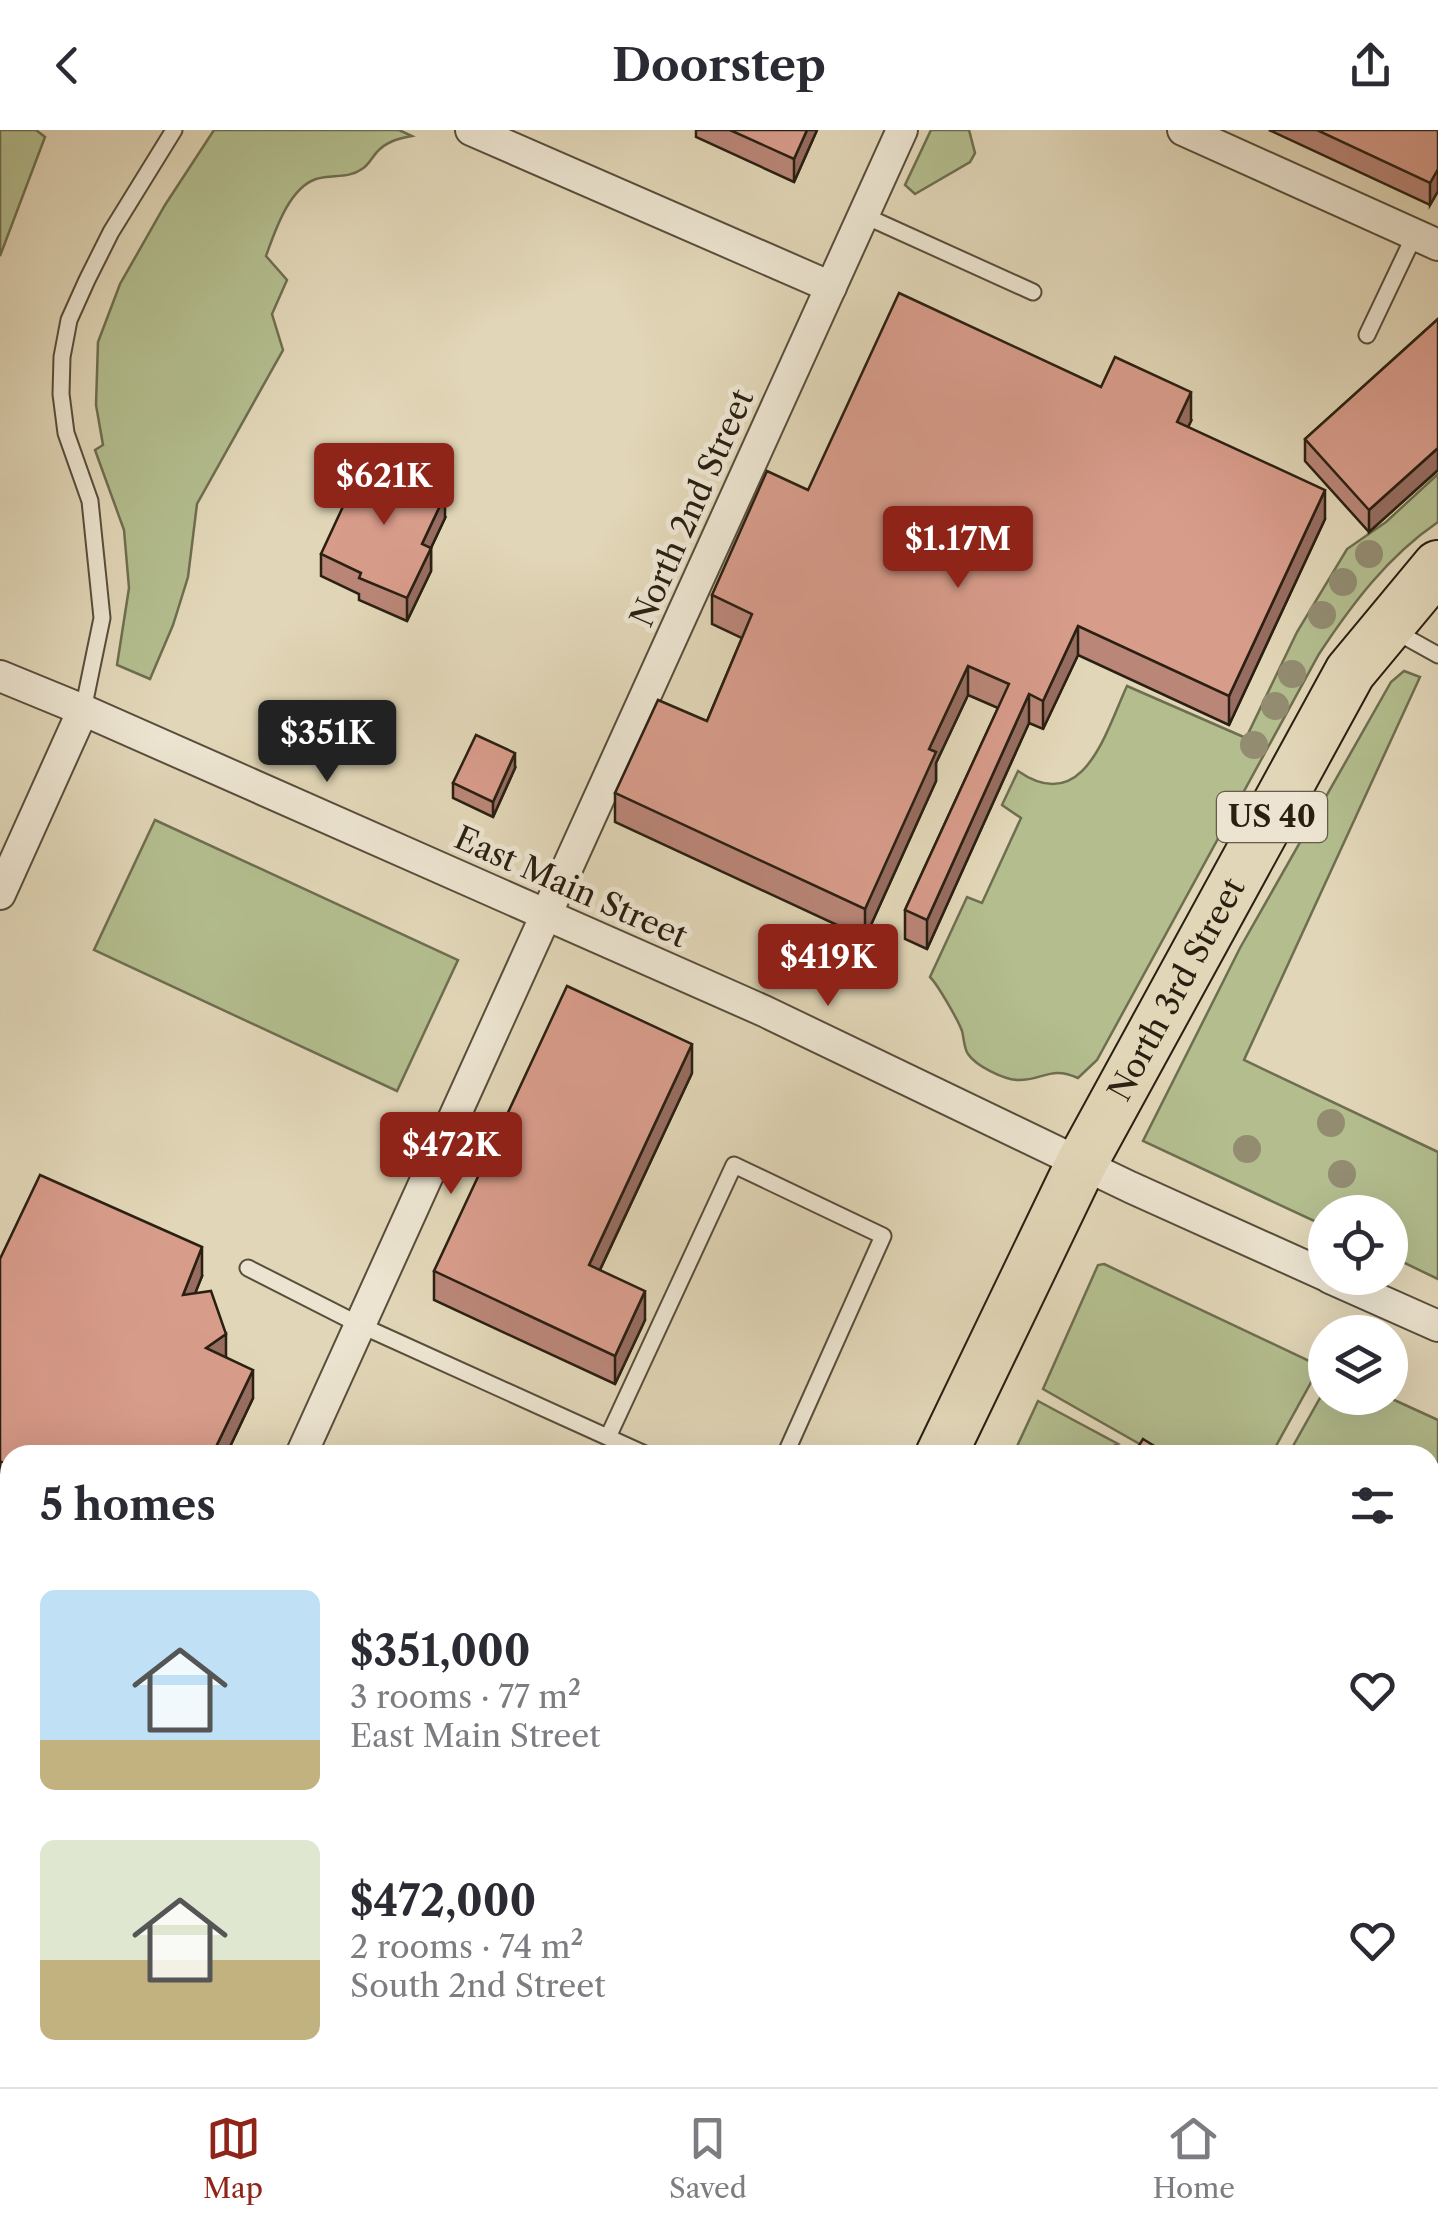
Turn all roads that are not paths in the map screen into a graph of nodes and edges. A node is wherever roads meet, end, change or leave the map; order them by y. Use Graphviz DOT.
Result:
graph roads {
  1 [pos="174,130"];
  2 [pos="471,130"];
  3 [pos="902,130"];
  4 [pos="1183,130"];
  5 [pos="863,216"];
  6 [pos="1426,240"];
  7 [pos="831,287"];
  8 [pos="1032,292"];
  9 [pos="1367,335"];
  10 [pos="1438,566"];
  11 [pos="1386,626"];
  12 [pos="1438,655"];
  13 [pos="0,676"];
  14 [pos="83,710"];
  15 [pos="0,894"];
  16 [pos="547,915"];
  17 [pos="1081,1164"];
  18 [pos="1308,1267"];
  19 [pos="248,1268"];
  20 [pos="1370,1295"];
  21 [pos="360,1325"];
  22 [pos="1438,1326"];
  23 [pos="608,1437"];
  24 [pos="306,1445"];
  25 [pos="625,1445"];
  26 [pos="789,1445"];
  27 [pos="947,1445"];
  1 -- 14 [label="lane"];
  2 -- 7 [label="street"];
  3 -- 5 [label="street, North 2nd Street"];
  4 -- 6 [label="street"];
  5 -- 7 [label="street, North 2nd Street"];
  5 -- 8 [label="lane"];
  6 -- 9 [label="lane"];
  7 -- 16 [label="street, North 2nd Street"];
  10 -- 11 [label="main road, North 3rd Street / US 40"];
  11 -- 12 [label="lane"];
  11 -- 17 [label="main road, North 3rd Street / US 40"];
  13 -- 14 [label="street, East Main Street"];
  14 -- 15 [label="street"];
  14 -- 16 [label="street, East Main Street"];
  16 -- 17 [label="street, East Main Street"];
  16 -- 21 [label="street, North 2nd Street"];
  17 -- 18 [label="street, East Main Street"];
  17 -- 27 [label="main road, US 40"];
  19 -- 21 [label="lane"];
  20 -- 22 [label="street, East Main Street"];
  21 -- 23 [label="lane"];
  21 -- 24 [label="street, North 2nd Street"];
  23 -- 25 [label="lane"];
  23 -- 26 [label="lane"];
}
